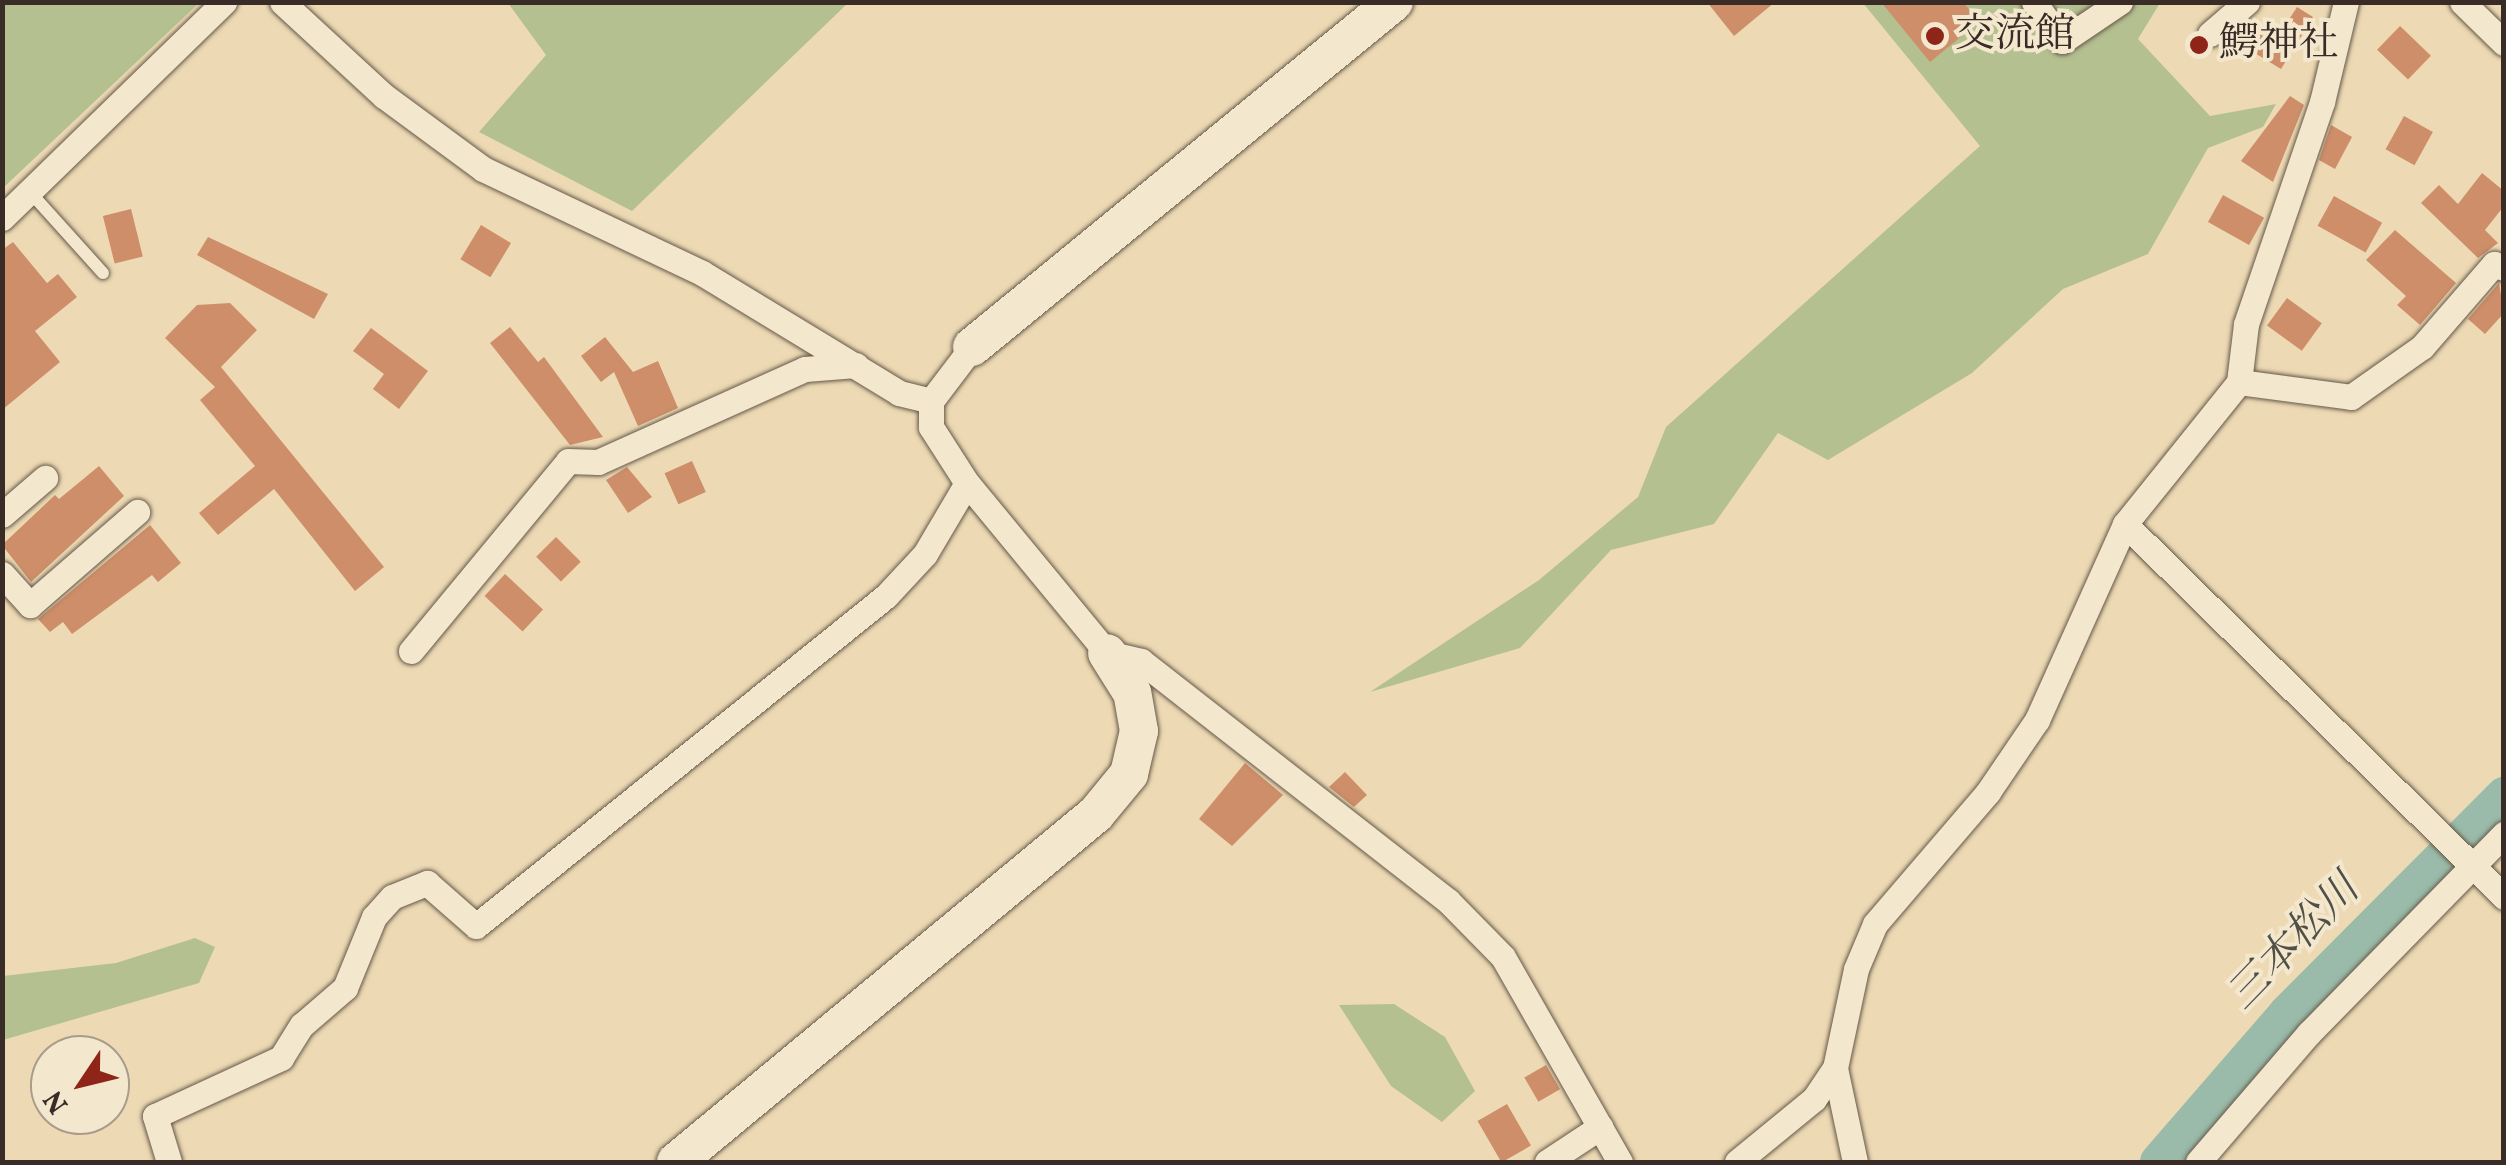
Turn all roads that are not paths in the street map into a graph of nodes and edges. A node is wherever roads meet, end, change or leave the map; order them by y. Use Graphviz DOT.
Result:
graph roads {
  1 [pos="224,2"];
  2 [pos="282,2"];
  3 [pos="1394,2"];
  4 [pos="2034,2"];
  5 [pos="2120,2"];
  6 [pos="2247,2"];
  7 [pos="2346,2"];
  8 [pos="2462,2"];
  9 [pos="2210,34"];
  10 [pos="2504,43"];
  11 [pos="30,192"];
  12 [pos="2,218"];
  13 [pos="2504,268"];
  14 [pos="104,273"];
  15 [pos="972,348"];
  16 [pos="856,365"];
  17 [pos="2238,382"];
  18 [pos="930,401"];
  19 [pos="45,478"];
  20 [pos="967,483"];
  21 [pos="137,512"];
  22 [pos="2,515"];
  23 [pos="2125,524"];
  24 [pos="2,574"];
  25 [pos="411,651"];
  26 [pos="1107,653"];
  27 [pos="2504,834"];
  28 [pos="2471,866"];
  29 [pos="2504,897"];
  30 [pos="1835,1068"];
  31 [pos="1600,1127"];
  32 [pos="169,1162"];
  33 [pos="676,1162"];
  34 [pos="1547,1162"];
  35 [pos="1620,1162"];
  36 [pos="1737,1162"];
  37 [pos="1855,1162"];
  38 [pos="2198,1162"];
  1 -- 11 [label="street"];
  2 -- 16 [label="street"];
  3 -- 15 [label="street"];
  4 -- 5 [label="street"];
  6 -- 9 [label="street"];
  7 -- 17 [label="street"];
  8 -- 10 [label="street"];
  11 -- 12 [label="street"];
  11 -- 14 [label="lane"];
  13 -- 17 [label="street"];
  15 -- 18 [label="street"];
  16 -- 18 [label="street"];
  16 -- 25 [label="street"];
  17 -- 23 [label="street"];
  18 -- 20 [label="street"];
  19 -- 22 [label="street"];
  20 -- 26 [label="street"];
  20 -- 32 [label="street"];
  21 -- 24 [label="street"];
  23 -- 28 [label="street"];
  23 -- 30 [label="street"];
  26 -- 31 [label="street"];
  26 -- 33 [label="street"];
  27 -- 28 [label="street"];
  28 -- 29 [label="street"];
  28 -- 38 [label="street"];
  30 -- 36 [label="street"];
  30 -- 37 [label="street"];
  31 -- 34 [label="street"];
  31 -- 35 [label="street"];
}
